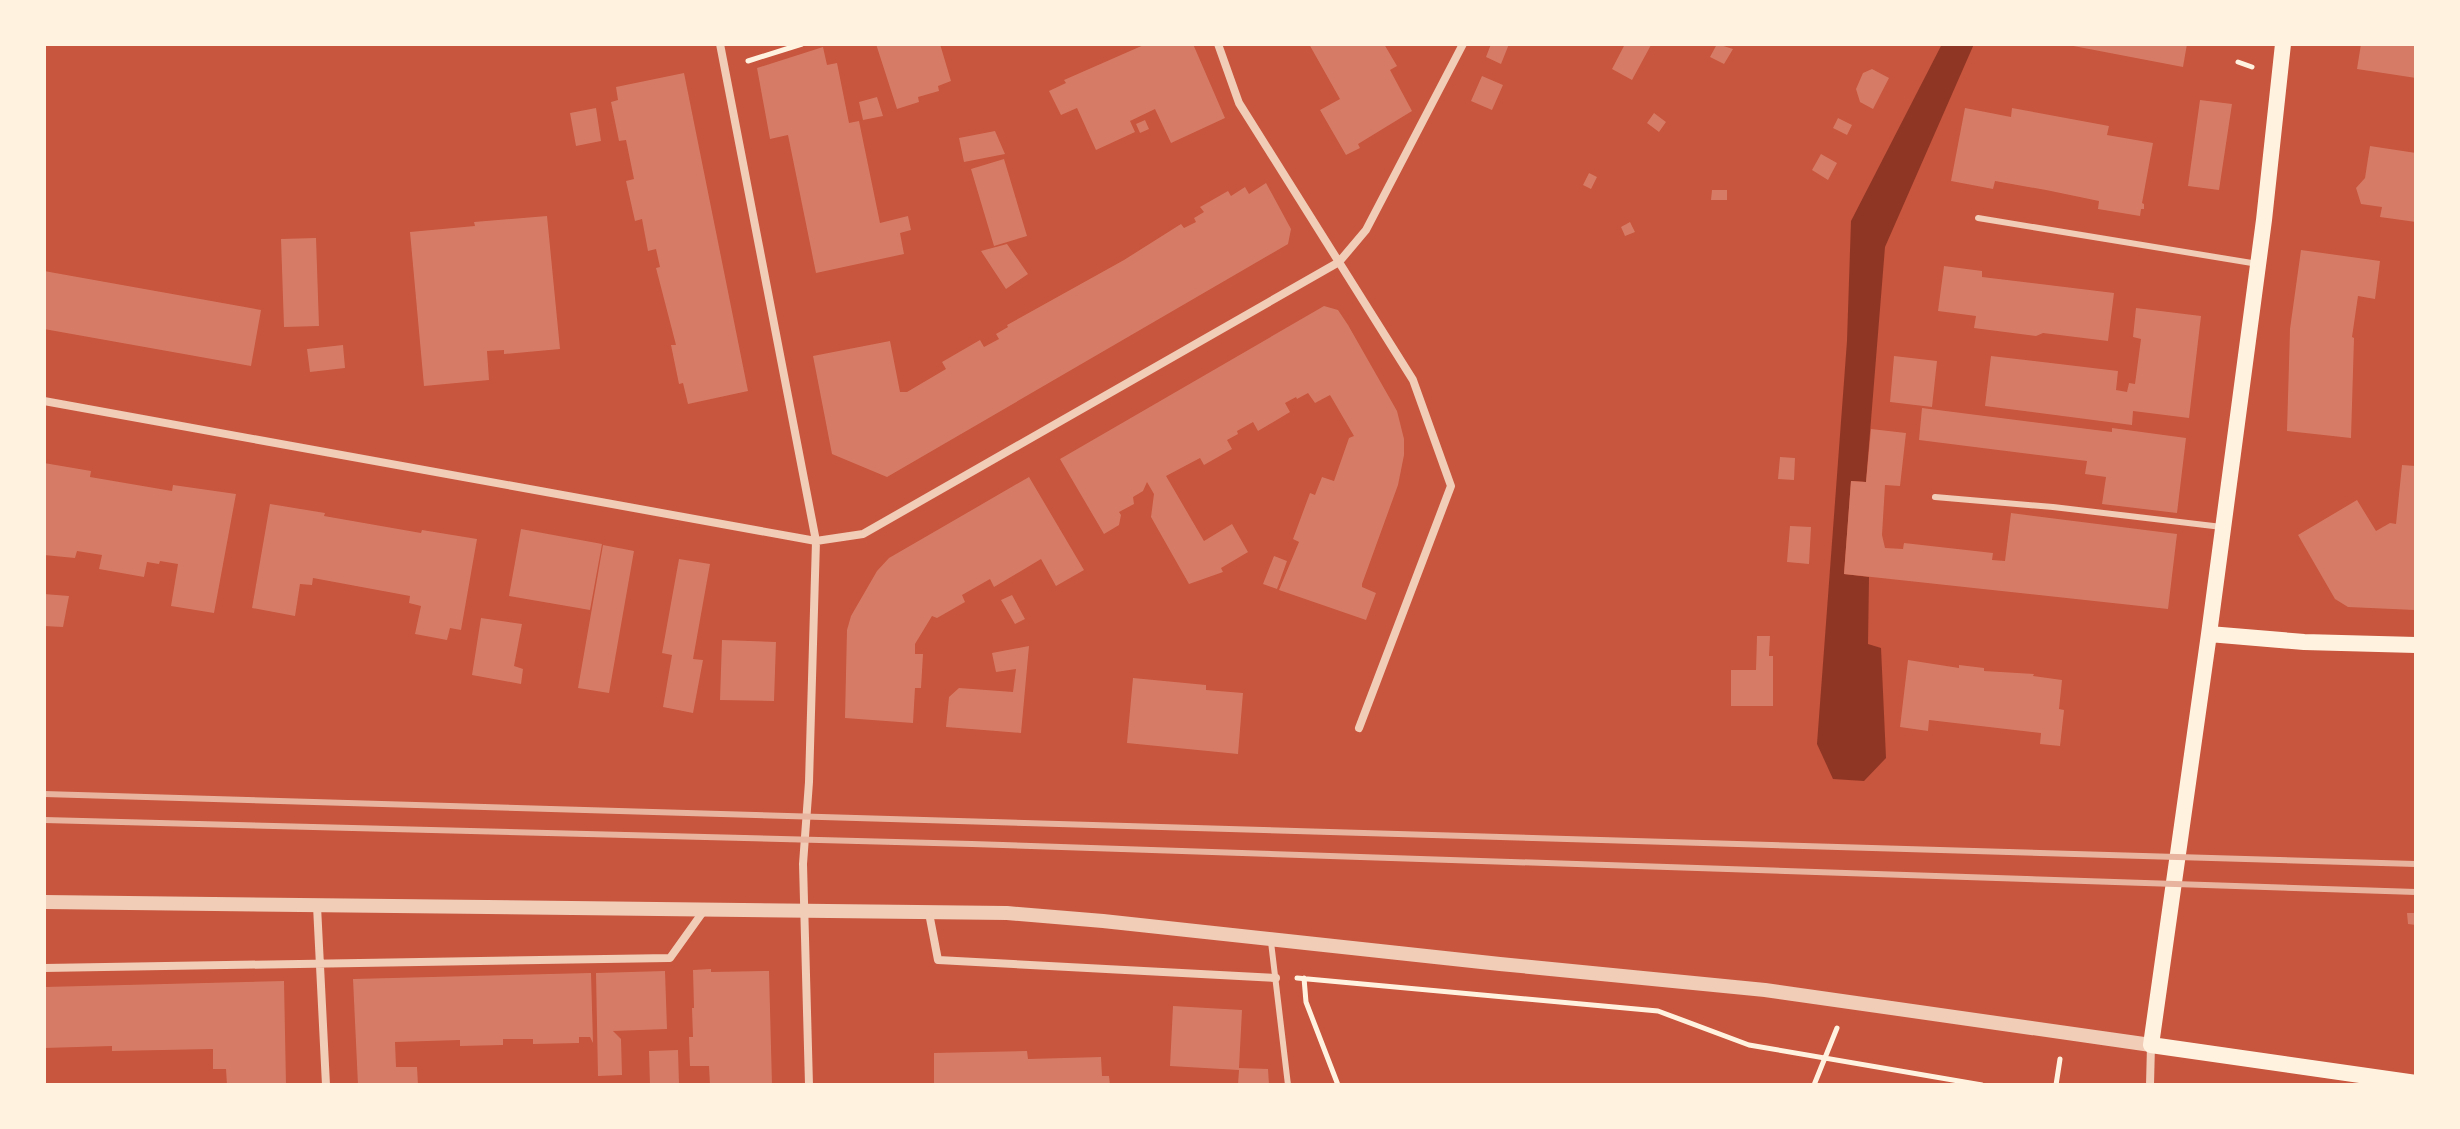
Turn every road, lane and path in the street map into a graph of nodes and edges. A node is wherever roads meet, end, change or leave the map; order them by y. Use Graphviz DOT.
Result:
graph roads {
  1 [pos="720,44"];
  2 [pos="802,44"];
  3 [pos="1218,44"];
  4 [pos="1463,44"];
  5 [pos="2283,44"];
  6 [pos="724,69"];
  7 [pos="1978,218"];
  8 [pos="1339,262"];
  9 [pos="2258,264"];
  10 [pos="44,401"];
  11 [pos="1935,497"];
  12 [pos="2222,527"];
  13 [pos="816,541"];
  14 [pos="2209,634"];
  15 [pos="2416,645"];
  16 [pos="1359,728"];
  17 [pos="44,902"];
  18 [pos="317,906"];
  19 [pos="705,909"];
  20 [pos="804,911"];
  21 [pos="929,913"];
  22 [pos="1271,938"];
  23 [pos="320,964"];
  24 [pos="44,968"];
  25 [pos="1276,978"];
  26 [pos="1304,978"];
  27 [pos="1848,1001"];
  28 [pos="2151,1045"];
  29 [pos="1826,1059"];
  30 [pos="2416,1083"];
  31 [pos="326,1085"];
  32 [pos="809,1085"];
  33 [pos="1288,1085"];
  34 [pos="1338,1085"];
  35 [pos="1814,1085"];
  36 [pos="1982,1085"];
  37 [pos="2150,1085"];
  1 -- 6 [label="street"];
  2 -- 6 [label="path"];
  3 -- 8 [label="street"];
  4 -- 8 [label="street"];
  5 -- 9 [label="main road"];
  6 -- 13 [label="street"];
  7 -- 9 [label="lane"];
  8 -- 13 [label="street"];
  8 -- 16 [label="street"];
  9 -- 12 [label="main road"];
  10 -- 13 [label="street"];
  11 -- 12 [label="lane"];
  12 -- 14 [label="main road"];
  13 -- 20 [label="street"];
  14 -- 15 [label="main road"];
  14 -- 28 [label="main road"];
  17 -- 18 [label="street"];
  18 -- 19 [label="street"];
  18 -- 23 [label="street"];
  19 -- 20 [label="street"];
  19 -- 23 [label="street"];
  20 -- 21 [label="street"];
  20 -- 32 [label="street"];
  21 -- 22 [label="street"];
  21 -- 25 [label="street"];
  22 -- 25 [label="lane"];
  22 -- 27 [label="street"];
  23 -- 24 [label="street"];
  23 -- 31 [label="street"];
  25 -- 26 [label="path"];
  25 -- 33 [label="lane"];
  26 -- 29 [label="path"];
  26 -- 34 [label="path"];
  27 -- 28 [label="street"];
  27 -- 29 [label="path"];
  28 -- 30 [label="main road"];
  28 -- 37 [label="street"];
  29 -- 35 [label="path"];
  29 -- 36 [label="path"];
}
